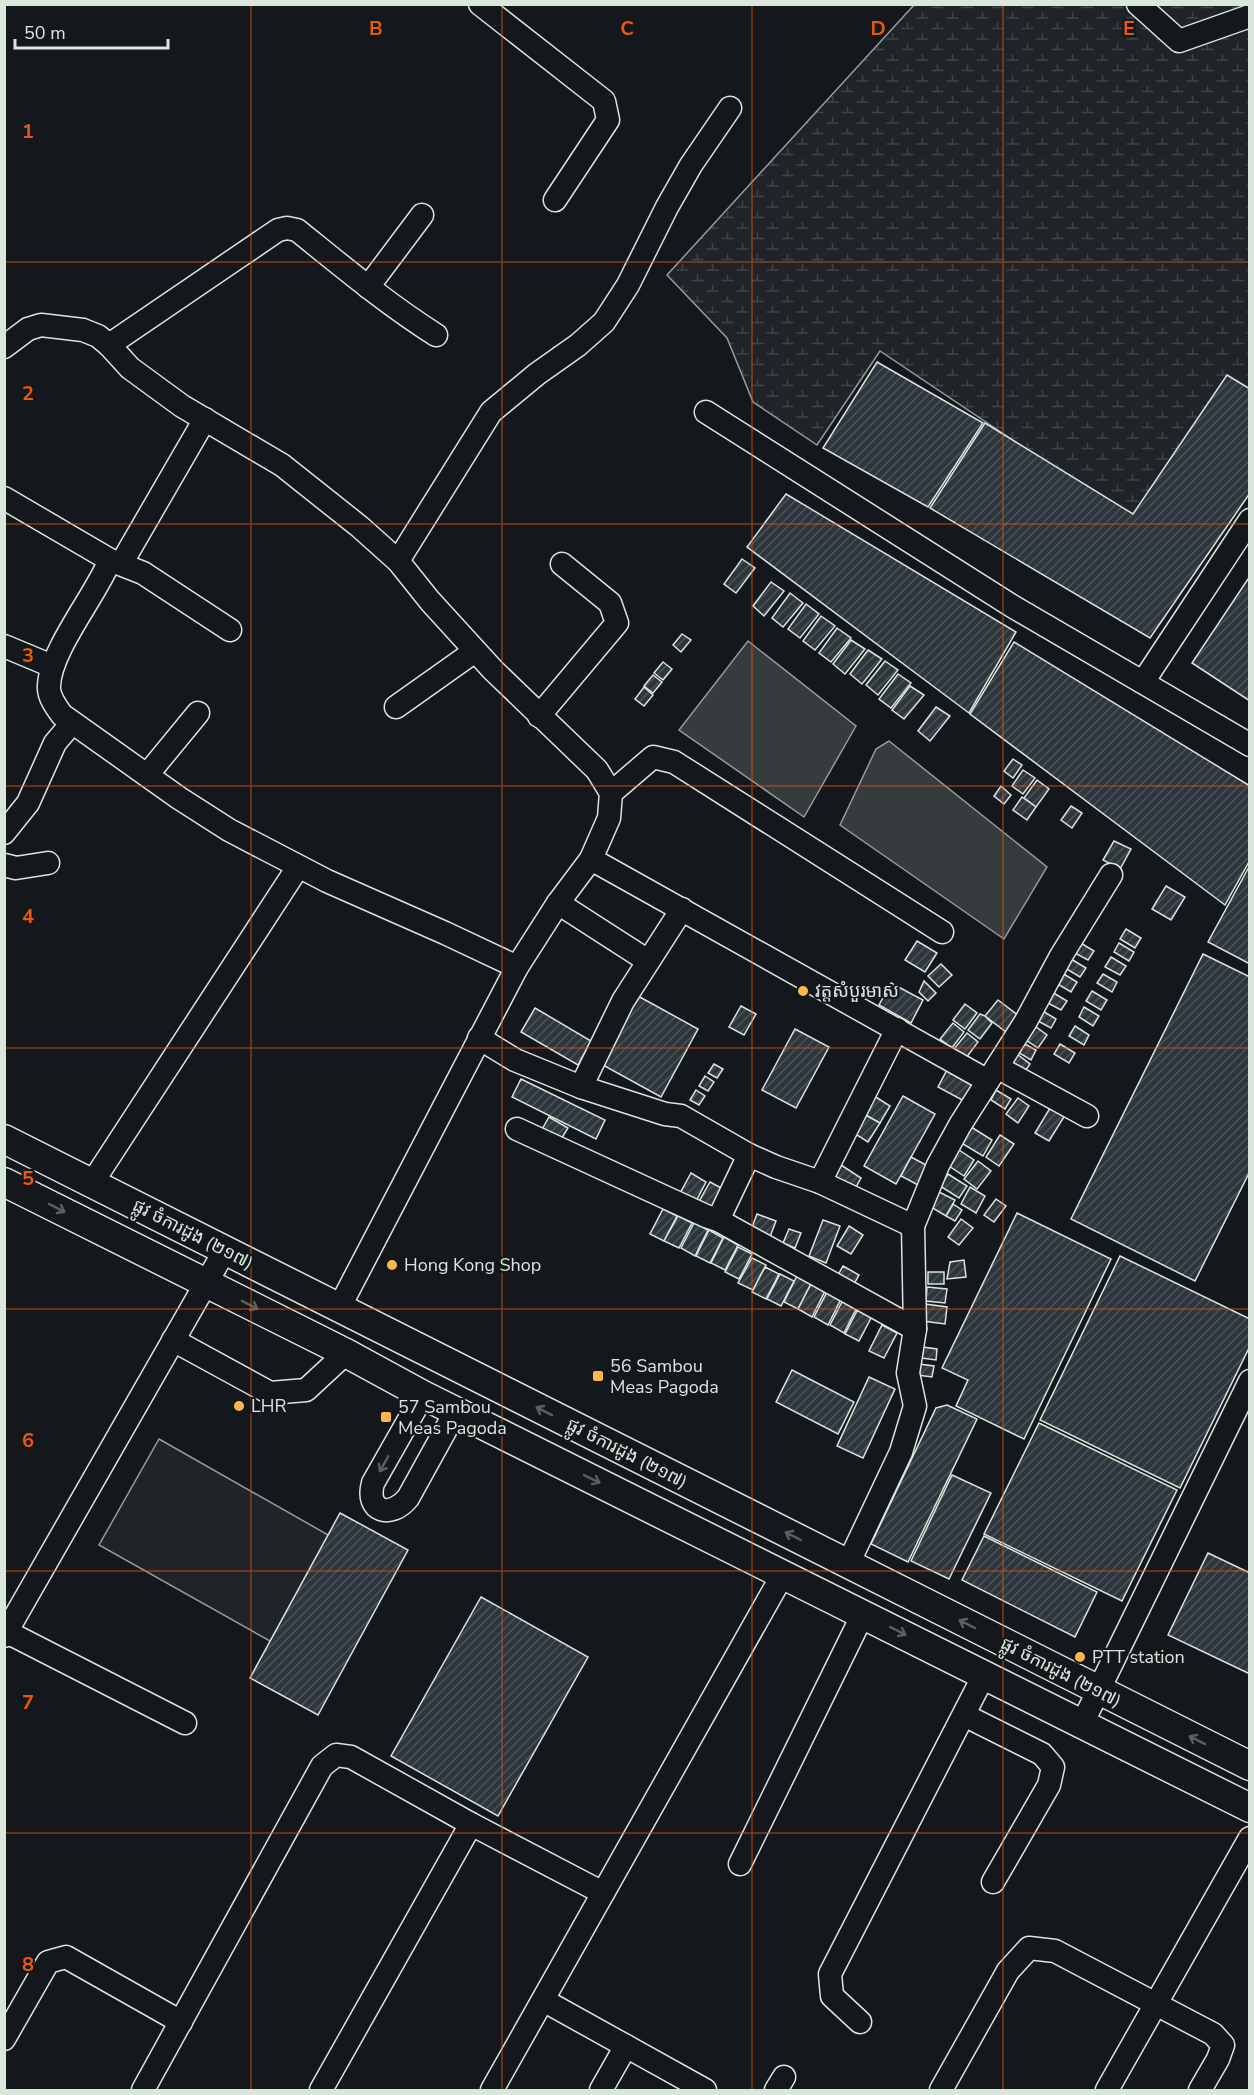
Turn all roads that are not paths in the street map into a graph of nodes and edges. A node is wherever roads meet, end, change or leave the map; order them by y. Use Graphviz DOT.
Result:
graph roads {
  1 [pos="480,4"];
  2 [pos="1138,4"];
  3 [pos="1250,16"];
  4 [pos="730,108"];
  5 [pos="555,200"];
  6 [pos="422,216"];
  7 [pos="368,287"];
  8 [pos="436,335"];
  9 [pos="109,345"];
  10 [pos="4,347"];
  11 [pos="706,412"];
  12 [pos="205,419"];
  13 [pos="4,498"];
  14 [pos="1250,520"];
  15 [pos="398,561"];
  16 [pos="116,562"];
  17 [pos="562,564"];
  18 [pos="230,630"];
  19 [pos="4,646"];
  20 [pos="476,651"];
  21 [pos="52,666"];
  22 [pos="1143,682"];
  23 [pos="396,707"];
  24 [pos="198,713"];
  25 [pos="539,716"];
  26 [pos="72,723"];
  27 [pos="1250,745"];
  28 [pos="147,775"];
  29 [pos="612,793"];
  30 [pos="4,833"];
  31 [pos="591,859"];
  32 [pos="48,863"];
  33 [pos="4,865"];
  34 [pos="298,867"];
  35 [pos="1111,875"];
  36 [pos="558,903"];
  37 [pos="682,909"];
  38 [pos="942,932"];
  39 [pos="648,961"];
  40 [pos="517,967"];
  41 [pos="897,1029"];
  42 [pos="479,1038"];
  43 [pos="992,1074"];
  44 [pos="581,1088"];
  45 [pos="1087,1116"];
  46 [pos="517,1129"];
  47 [pos="4,1139"];
  48 [pos="749,1155"];
  49 [pos="4,1182"];
  50 [pos="820,1182"];
  51 [pos="92,1183"];
  52 [pos="718,1220"];
  53 [pos="913,1226"];
  54 [pos="225,1250"];
  55 [pos="206,1283"];
  56 [pos="339,1308"];
  57 [pos="915,1329"];
  58 [pos="173,1340"];
  59 [pos="346,1353"];
  60 [pos="1250,1382"];
  61 [pos="423,1395"];
  62 [pos="456,1411"];
  63 [pos="848,1564"];
  64 [pos="783,1574"];
  65 [pos="863,1614"];
  66 [pos="6,1634"];
  67 [pos="984,1675"];
  68 [pos="1098,1691"];
  69 [pos="964,1715"];
  70 [pos="185,1723"];
  71 [pos="1082,1724"];
  72 [pos="1250,1766"];
  73 [pos="1250,1808"];
  74 [pos="471,1824"];
  75 [pos="1250,1838"];
  76 [pos="740,1864"];
  77 [pos="993,1882"];
  78 [pos="603,1893"];
  79 [pos="543,2000"];
  80 [pos="1155,2004"];
  81 [pos="181,2022"];
  82 [pos="860,2022"];
  83 [pos="4,2038"];
  84 [pos="626,2046"];
  85 [pos="143,2091"];
  86 [pos="321,2091"];
  87 [pos="492,2091"];
  88 [pos="601,2091"];
  89 [pos="705,2091"];
  90 [pos="942,2091"];
  91 [pos="1107,2091"];
  92 [pos="1200,2091"];
  1 -- 5 [label="street"];
  2 -- 3 [label="street"];
  4 -- 15 [label="street"];
  6 -- 7 [label="street"];
  7 -- 8 [label="street"];
  7 -- 9 [label="street"];
  9 -- 10 [label="street"];
  9 -- 12 [label="street"];
  11 -- 22 [label="street"];
  12 -- 15 [label="street"];
  12 -- 16 [label="street"];
  13 -- 16 [label="street"];
  14 -- 22 [label="street"];
  15 -- 20 [label="street"];
  16 -- 18 [label="street"];
  16 -- 21 [label="street"];
  17 -- 25 [label="street"];
  19 -- 21 [label="street"];
  20 -- 23 [label="street"];
  20 -- 25 [label="street"];
  21 -- 26 [label="street"];
  22 -- 27 [label="street"];
  24 -- 28 [label="street"];
  25 -- 29 [label="street"];
  26 -- 28 [label="street"];
  26 -- 30 [label="street"];
  28 -- 34 [label="street"];
  29 -- 31 [label="street"];
  29 -- 38 [label="street"];
  31 -- 36 [label="street"];
  31 -- 37 [label="street"];
  32 -- 33 [label="street"];
  34 -- 40 [label="street"];
  34 -- 51 [label="street"];
  35 -- 43 [label="street"];
  36 -- 39 [label="street"];
  36 -- 40 [label="street"];
  37 -- 39 [label="street"];
  37 -- 41 [label="street"];
  39 -- 44 [label="street"];
  40 -- 42 [label="street"];
  41 -- 43 [label="street"];
  41 -- 50 [label="street"];
  42 -- 44 [label="street"];
  42 -- 56 [label="street"];
  43 -- 45 [label="street"];
  43 -- 53 [label="street"];
  44 -- 48 [label="street"];
  46 -- 52 [label="street"];
  47 -- 51 [label="main road, ផ្លូវ ចំការដូង (២១៧)"];
  48 -- 50 [label="street"];
  48 -- 52 [label="street"];
  49 -- 55 [label="main road, ផ្លូវ ចំការដូង (២១៧), one-way"];
  50 -- 53 [label="street"];
  51 -- 54 [label="main road, ផ្លូវ ចំការដូង (២១៧)"];
  52 -- 57 [label="street"];
  53 -- 57 [label="street"];
  54 -- 55 [label="street"];
  54 -- 56 [label="main road, ផ្លូវ ចំការដូង (២១៧)"];
  55 -- 58 [label="street"];
  55 -- 59 [label="main road, ផ្លូវ ចំការដូង (២១៧), one-way"];
  63 -- 56 [label="main road, ផ្លូវ ចំការដូង (២១៧), one-way"];
  57 -- 63 [label="street"];
  58 -- 59 [label="street"];
  58 -- 66 [label="street"];
  59 -- 61 [label="main road, ផ្លូវ ចំការដូង (២១៧)"];
  60 -- 68 [label="street"];
  61 -- 62 [label="main road, ផ្លូវ ចំការដូង (២១៧)"];
  61 -- 62 [label="street, one-way"];
  62 -- 64 [label="main road, ផ្លូវ ចំការដូង (២១៧), one-way"];
  68 -- 63 [label="main road, ផ្លូវ ចំការដូង (២១៧), one-way"];
  64 -- 65 [label="main road, ផ្លូវ ចំការដូង (២១៧)"];
  64 -- 78 [label="street"];
  65 -- 67 [label="main road, ផ្លូវ ចំការដូង (២១៧), one-way"];
  65 -- 76 [label="street"];
  66 -- 70 [label="street"];
  67 -- 69 [label="street"];
  67 -- 71 [label="main road, ផ្លូវ ចំការដូង (២១៧)"];
  68 -- 71 [label="street"];
  72 -- 68 [label="main road, ផ្លូវ ចំការដូង (២១៧), one-way"];
  69 -- 77 [label="street"];
  69 -- 82 [label="street"];
  71 -- 73 [label="main road, ផ្លូវ ចំការដូង (២១៧)"];
  74 -- 78 [label="street"];
  74 -- 81 [label="street"];
  74 -- 86 [label="street"];
  75 -- 80 [label="street"];
  78 -- 79 [label="street"];
  79 -- 84 [label="street"];
  79 -- 87 [label="street"];
  80 -- 90 [label="street"];
  80 -- 91 [label="street"];
  80 -- 92 [label="street"];
  81 -- 83 [label="street"];
  81 -- 85 [label="street"];
  84 -- 88 [label="street"];
  84 -- 89 [label="street"];
}
